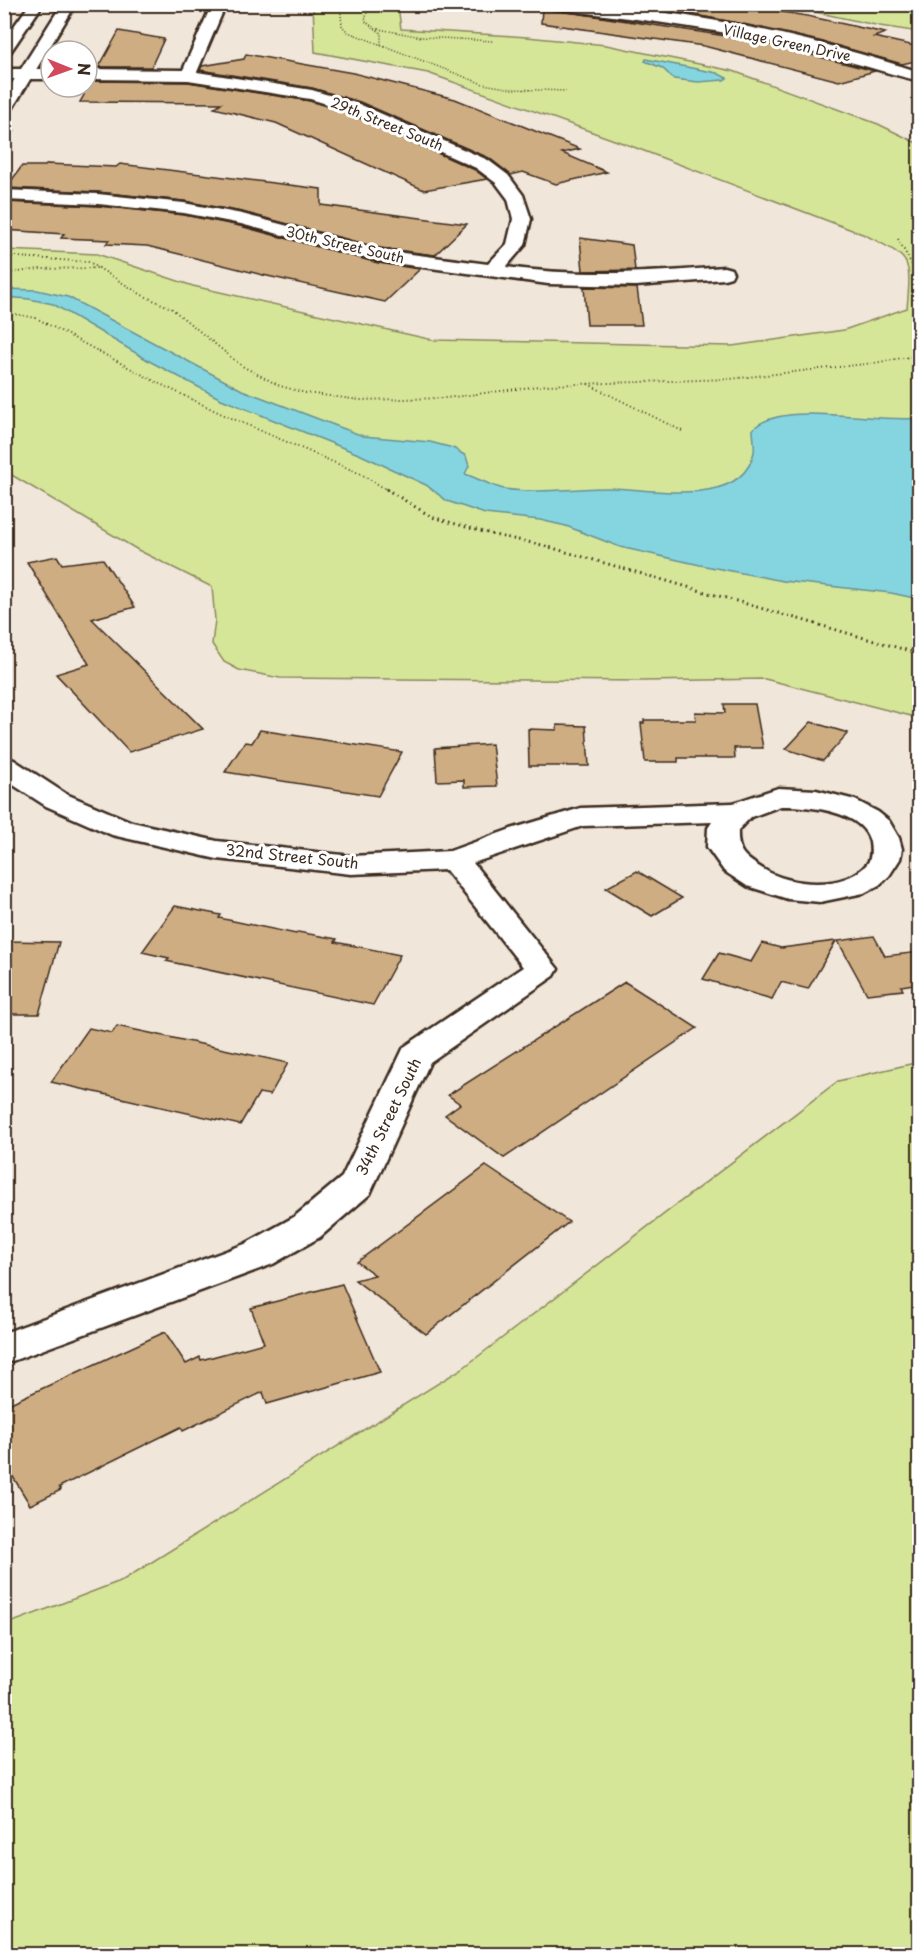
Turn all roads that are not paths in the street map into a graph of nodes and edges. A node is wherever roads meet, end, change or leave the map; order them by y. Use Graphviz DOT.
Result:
graph roads {
  1 [pos="37,4"];
  2 [pos="69,4"];
  3 [pos="219,4"];
  4 [pos="546,4"];
  5 [pos="4,51"];
  6 [pos="4,74"];
  7 [pos="27,74"];
  8 [pos="39,74"];
  9 [pos="99,74"];
  10 [pos="188,75"];
  11 [pos="920,76"];
  12 [pos="4,109"];
  13 [pos="4,195"];
  14 [pos="492,271"];
  15 [pos="724,273"];
  16 [pos="4,766"];
  17 [pos="735,812"];
  18 [pos="454,860"];
  19 [pos="4,1349"];
  1 -- 5 [label="street"];
  2 -- 7 [label="street"];
  3 -- 10 [label="street"];
  4 -- 11 [label="street, Village Green Drive"];
  6 -- 7 [label="street"];
  7 -- 8 [label="street"];
  7 -- 12 [label="street"];
  9 -- 10 [label="street, 29th Street South"];
  10 -- 14 [label="street, 29th Street South"];
  13 -- 14 [label="street, 30th Street South"];
  14 -- 15 [label="street, 30th Street South"];
  16 -- 18 [label="street, 32nd Street South"];
  17 -- 17 [label="street, 32nd Street South"];
  17 -- 18 [label="street, 32nd Street South"];
  18 -- 19 [label="street, 34th Street South"];
}
